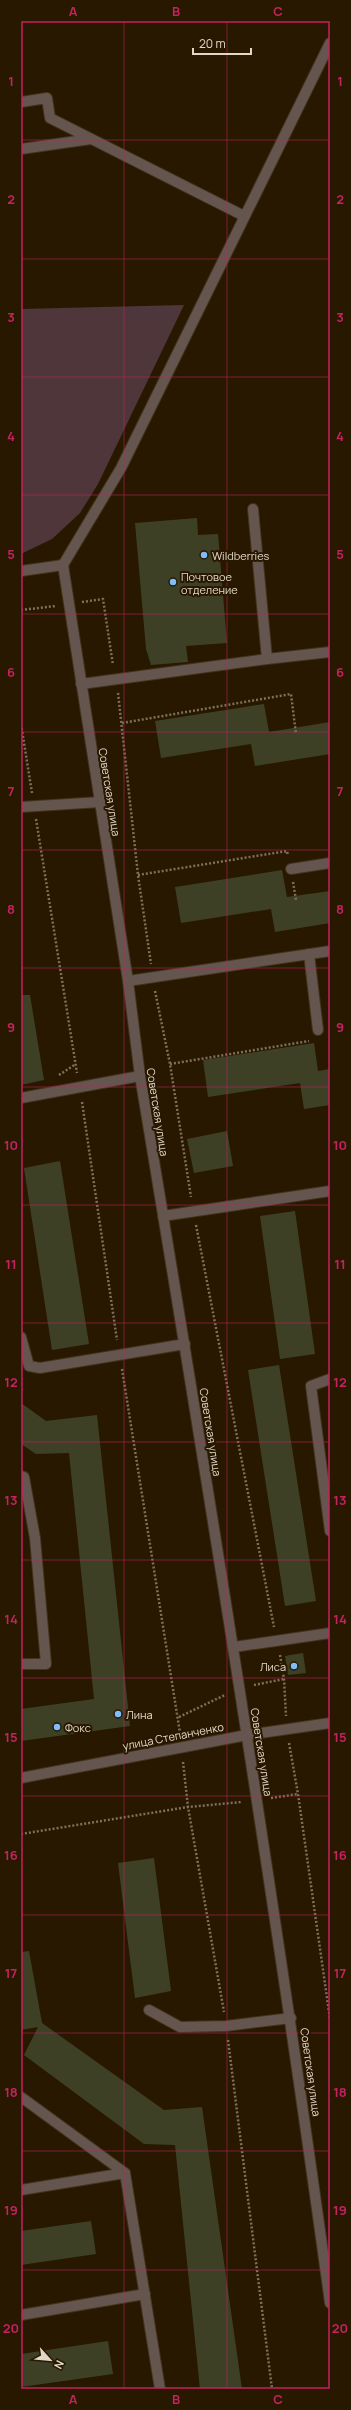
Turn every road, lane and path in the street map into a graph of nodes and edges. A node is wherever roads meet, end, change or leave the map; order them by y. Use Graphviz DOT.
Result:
graph roads {
  1 [pos="330,43"];
  2 [pos="21,102"];
  3 [pos="91,139"];
  4 [pos="21,149"];
  5 [pos="244,216"];
  6 [pos="253,509"];
  7 [pos="63,565"];
  8 [pos="21,572"];
  9 [pos="68,604"];
  10 [pos="21,610"];
  11 [pos="330,652"];
  12 [pos="267,659"];
  13 [pos="116,678"];
  14 [pos="81,684"];
  15 [pos="122,723"];
  16 [pos="21,724"];
  17 [pos="296,734"];
  18 [pos="100,802"];
  19 [pos="34,805"];
  20 [pos="21,807"];
  21 [pos="330,863"];
  22 [pos="291,869"];
  23 [pos="138,875"];
  24 [pos="296,900"];
  25 [pos="330,951"];
  26 [pos="309,954"];
  27 [pos="152,978"];
  28 [pos="128,981"];
  29 [pos="318,1030"];
  30 [pos="315,1040"];
  31 [pos="170,1064"];
  32 [pos="140,1076"];
  33 [pos="80,1087"];
  34 [pos="21,1098"];
  35 [pos="330,1194"];
  36 [pos="194,1212"];
  37 [pos="163,1216"];
  38 [pos="21,1337"];
  39 [pos="185,1344"];
  40 [pos="119,1354"];
  41 [pos="330,1379"];
  42 [pos="21,1476"];
  43 [pos="330,1531"];
  44 [pos="330,1633"];
  45 [pos="277,1640"];
  46 [pos="234,1646"];
  47 [pos="21,1664"];
  48 [pos="330,1723"];
  49 [pos="286,1729"];
  50 [pos="247,1735"];
  51 [pos="182,1746"];
  52 [pos="21,1778"];
  53 [pos="188,1807"];
  54 [pos="21,1834"];
  55 [pos="149,2010"];
  56 [pos="291,2018"];
  57 [pos="330,2019"];
  58 [pos="226,2026"];
  59 [pos="21,2097"];
  60 [pos="125,2173"];
  61 [pos="21,2190"];
  62 [pos="145,2294"];
  63 [pos="330,2303"];
  64 [pos="21,2316"];
  65 [pos="160,2389"];
  66 [pos="272,2389"];
  1 -- 5 [label="street"];
  2 -- 3 [label="street"];
  3 -- 4 [label="street"];
  3 -- 5 [label="street"];
  5 -- 7 [label="street"];
  6 -- 12 [label="street"];
  7 -- 8 [label="street"];
  7 -- 9 [label="street, Советская улица"];
  9 -- 10 [label="path"];
  9 -- 13 [label="path"];
  9 -- 14 [label="street, Советская улица"];
  11 -- 12 [label="street"];
  12 -- 13 [label="street"];
  13 -- 14 [label="street"];
  13 -- 15 [label="path"];
  14 -- 18 [label="street, Советская улица"];
  15 -- 17 [label="path"];
  15 -- 23 [label="path"];
  16 -- 19 [label="path"];
  18 -- 19 [label="street"];
  18 -- 28 [label="street, Советская улица"];
  19 -- 20 [label="street"];
  19 -- 33 [label="path"];
  21 -- 22 [label="street"];
  22 -- 23 [label="path"];
  22 -- 24 [label="path"];
  23 -- 27 [label="path"];
  25 -- 26 [label="street"];
  26 -- 27 [label="street"];
  26 -- 29 [label="street"];
  27 -- 28 [label="street"];
  27 -- 31 [label="path"];
  28 -- 32 [label="street, Советская улица"];
  30 -- 31 [label="path"];
  31 -- 36 [label="path"];
  32 -- 33 [label="street"];
  32 -- 37 [label="street, Советская улица"];
  33 -- 34 [label="street"];
  33 -- 40 [label="path"];
  35 -- 36 [label="street"];
  36 -- 37 [label="street"];
  36 -- 45 [label="path"];
  37 -- 39 [label="street, Советская улица"];
  38 -- 40 [label="street"];
  39 -- 40 [label="street"];
  39 -- 46 [label="street, Советская улица"];
  40 -- 51 [label="path"];
  41 -- 43 [label="street"];
  42 -- 47 [label="street"];
  44 -- 45 [label="street"];
  45 -- 46 [label="street"];
  45 -- 49 [label="path"];
  46 -- 50 [label="street, Советская улица"];
  48 -- 49 [label="street, улица Степанченко"];
  49 -- 50 [label="street, улица Степанченко"];
  49 -- 57 [label="path"];
  50 -- 51 [label="street, улица Степанченко"];
  50 -- 56 [label="street, Советская улица"];
  51 -- 52 [label="street, улица Степанченко"];
  51 -- 53 [label="path"];
  53 -- 54 [label="path"];
  53 -- 58 [label="path"];
  55 -- 58 [label="street"];
  56 -- 58 [label="street"];
  56 -- 63 [label="street, Советская улица"];
  58 -- 66 [label="path"];
  59 -- 60 [label="street"];
  60 -- 61 [label="street"];
  60 -- 62 [label="street"];
  62 -- 64 [label="street"];
  62 -- 65 [label="street"];
}
